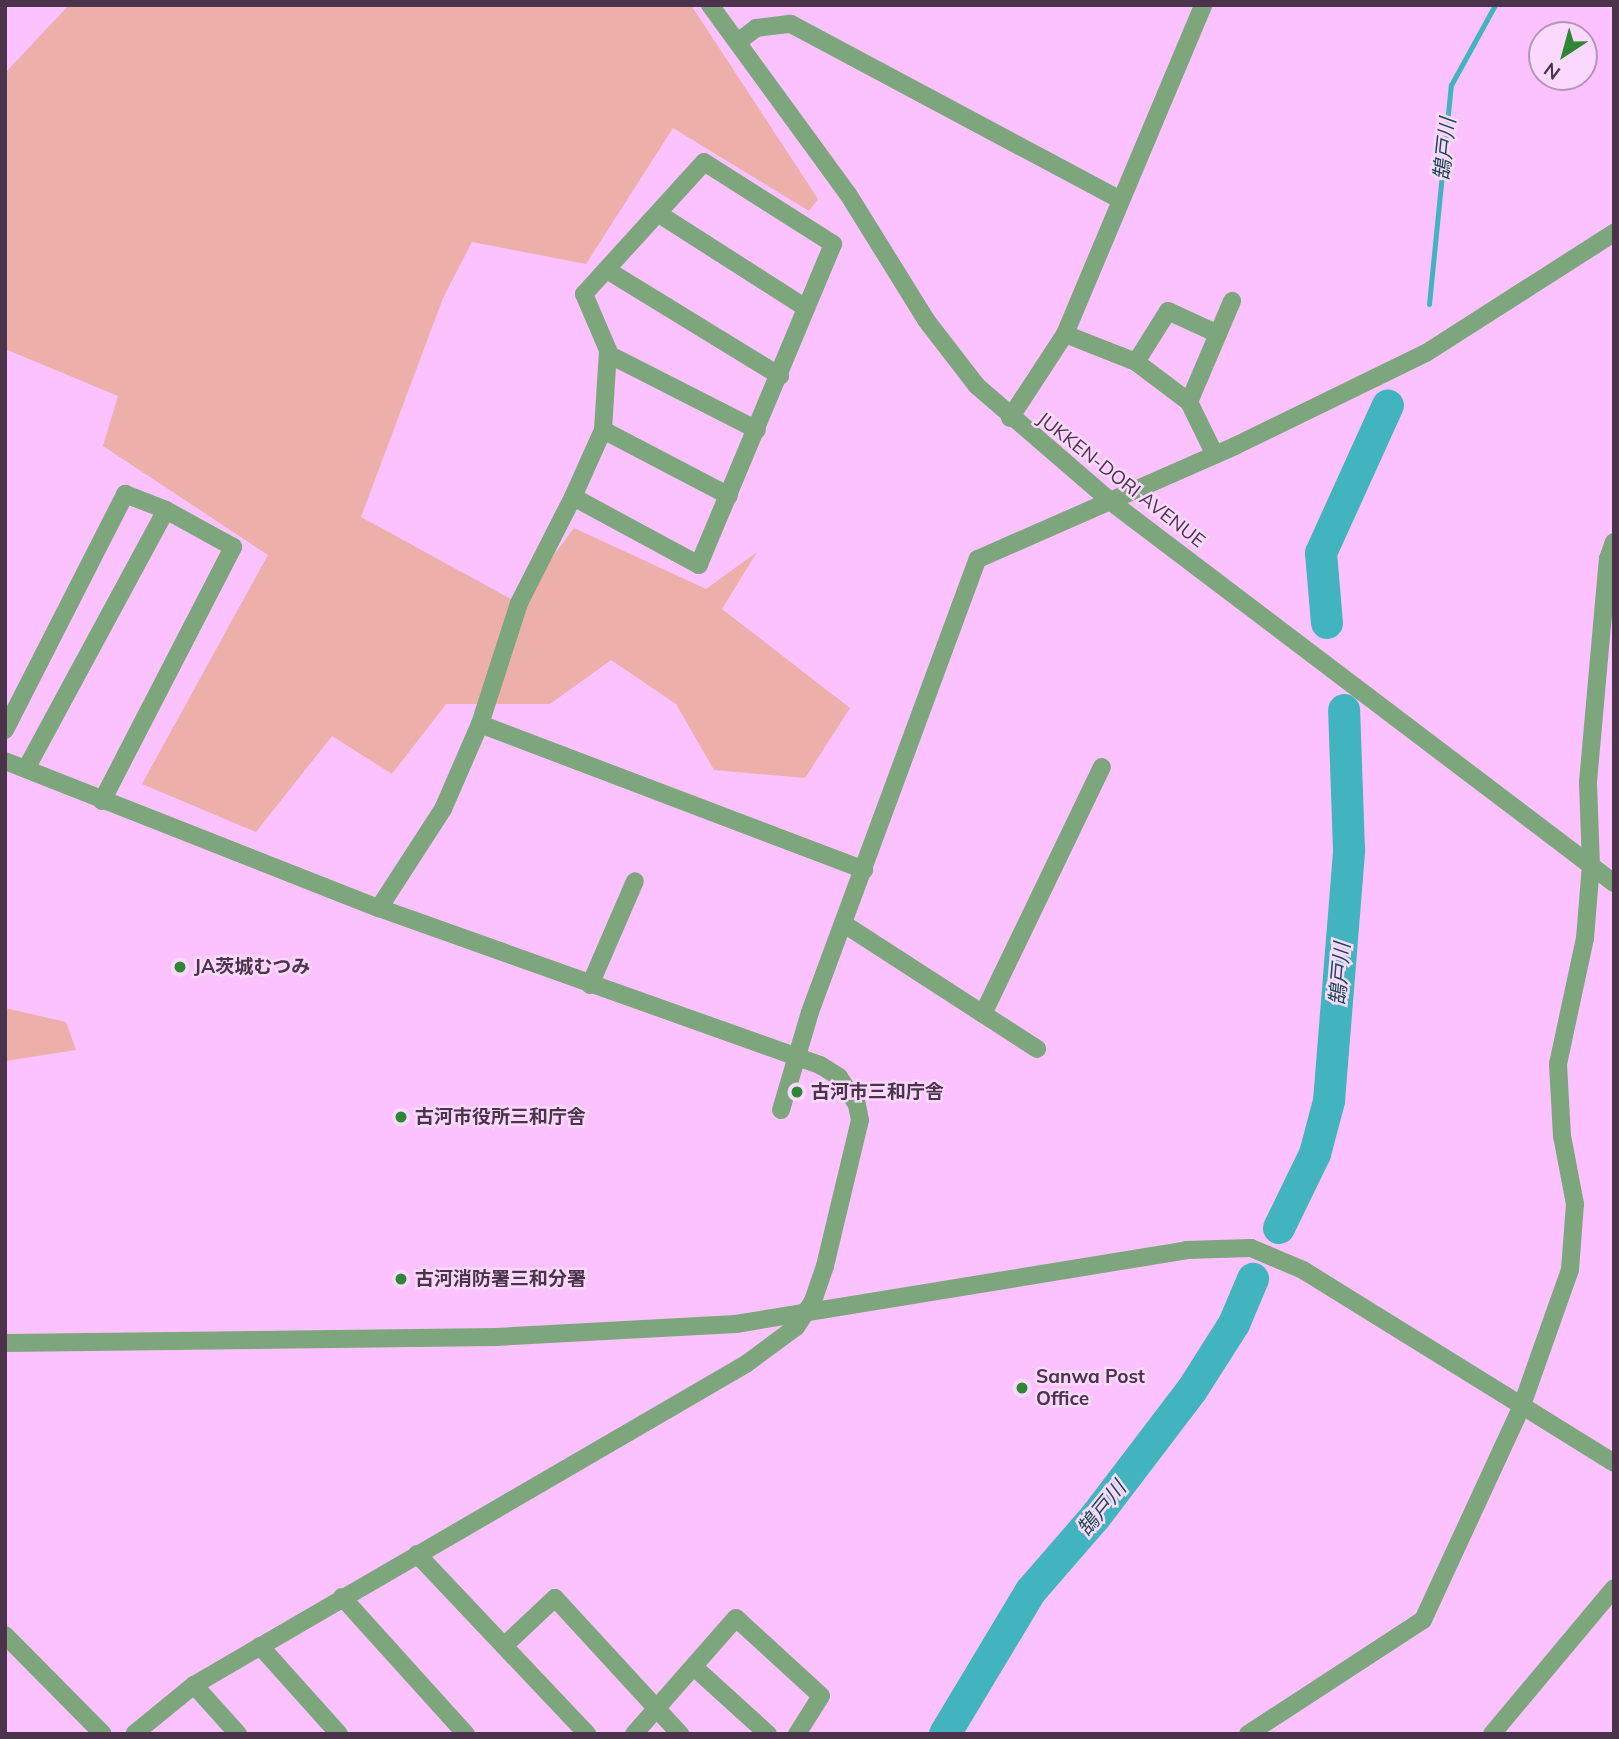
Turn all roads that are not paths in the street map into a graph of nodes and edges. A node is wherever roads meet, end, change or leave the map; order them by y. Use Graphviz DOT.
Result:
graph roads {
  1 [pos="710,5"];
  2 [pos="1203,5"];
  3 [pos="738,41"];
  4 [pos="1121,200"];
  5 [pos="659,214"];
  6 [pos="1614,233"];
  7 [pos="607,270"];
  8 [pos="1232,301"];
  9 [pos="806,308"];
  10 [pos="1065,334"];
  11 [pos="1218,334"];
  12 [pos="608,354"];
  13 [pos="1136,362"];
  14 [pos="780,376"];
  15 [pos="1189,402"];
  16 [pos="1010,418"];
  17 [pos="603,429"];
  18 [pos="757,430"];
  19 [pos="1215,455"];
  20 [pos="729,496"];
  21 [pos="573,497"];
  22 [pos="1110,501"];
  23 [pos="166,510"];
  24 [pos="1614,542"];
  25 [pos="481,724"];
  26 [pos="5,730"];
  27 [pos="5,761"];
  28 [pos="1102,767"];
  29 [pos="26,769"];
  30 [pos="102,801"];
  31 [pos="1591,865"];
  32 [pos="864,870"];
  33 [pos="635,881"];
  34 [pos="1614,883"];
  35 [pos="379,908"];
  36 [pos="844,924"];
  37 [pos="590,985"];
  38 [pos="983,1014"];
  39 [pos="1037,1049"];
  40 [pos="797,1055"];
  41 [pos="781,1110"];
  42 [pos="806,1315"];
  43 [pos="5,1343"];
  44 [pos="1521,1408"];
  45 [pos="1614,1463"];
  46 [pos="417,1554"];
  47 [pos="1614,1588"];
  48 [pos="342,1597"];
  49 [pos="5,1635"];
  50 [pos="260,1646"];
  51 [pos="504,1646"];
  52 [pos="694,1667"];
  53 [pos="194,1685"];
  54 [pos="657,1710"];
  55 [pos="103,1734"];
  56 [pos="134,1734"];
  57 [pos="238,1734"];
  58 [pos="339,1734"];
  59 [pos="466,1734"];
  60 [pos="587,1734"];
  61 [pos="634,1734"];
  62 [pos="680,1734"];
  63 [pos="768,1734"];
  64 [pos="797,1734"];
  65 [pos="1248,1734"];
  66 [pos="1492,1734"];
  1 -- 3 [label="street, JUKKEN-DORI AVENUE"];
  2 -- 4 [label="street"];
  3 -- 4 [label="street"];
  3 -- 16 [label="street, JUKKEN-DORI AVENUE"];
  4 -- 10 [label="street"];
  5 -- 7 [label="street"];
  5 -- 9 [label="street"];
  5 -- 9 [label="street"];
  6 -- 19 [label="street"];
  7 -- 12 [label="street"];
  7 -- 14 [label="street"];
  8 -- 11 [label="street"];
  9 -- 14 [label="street"];
  10 -- 13 [label="street"];
  10 -- 16 [label="street"];
  11 -- 13 [label="street"];
  11 -- 15 [label="street"];
  12 -- 17 [label="street"];
  12 -- 18 [label="street"];
  13 -- 15 [label="street"];
  14 -- 18 [label="street"];
  15 -- 19 [label="street"];
  16 -- 22 [label="street, JUKKEN-DORI AVENUE"];
  17 -- 20 [label="street"];
  17 -- 21 [label="street"];
  18 -- 20 [label="street"];
  19 -- 22 [label="street"];
  20 -- 21 [label="street"];
  21 -- 25 [label="street"];
  22 -- 31 [label="street, JUKKEN-DORI AVENUE"];
  22 -- 32 [label="street"];
  23 -- 26 [label="street"];
  23 -- 29 [label="street"];
  23 -- 30 [label="street"];
  24 -- 31 [label="street"];
  25 -- 32 [label="street"];
  25 -- 35 [label="street"];
  27 -- 29 [label="street"];
  28 -- 38 [label="street"];
  29 -- 30 [label="street"];
  30 -- 35 [label="street"];
  31 -- 34 [label="street, JUKKEN-DORI AVENUE"];
  31 -- 44 [label="street"];
  32 -- 36 [label="street"];
  33 -- 37 [label="street"];
  35 -- 37 [label="street"];
  36 -- 38 [label="street"];
  36 -- 40 [label="street"];
  37 -- 40 [label="street"];
  38 -- 39 [label="street"];
  40 -- 41 [label="street"];
  40 -- 42 [label="street"];
  42 -- 43 [label="street"];
  42 -- 44 [label="street"];
  42 -- 46 [label="street"];
  44 -- 45 [label="street"];
  44 -- 65 [label="street"];
  46 -- 48 [label="street"];
  46 -- 51 [label="street"];
  47 -- 66 [label="street"];
  48 -- 50 [label="street"];
  48 -- 59 [label="street"];
  49 -- 55 [label="street"];
  50 -- 53 [label="street"];
  50 -- 58 [label="street"];
  51 -- 54 [label="street"];
  51 -- 60 [label="street"];
  52 -- 54 [label="street"];
  52 -- 63 [label="street"];
  52 -- 64 [label="street"];
  53 -- 56 [label="street"];
  53 -- 57 [label="street"];
  54 -- 61 [label="street"];
  54 -- 62 [label="street"];
}
